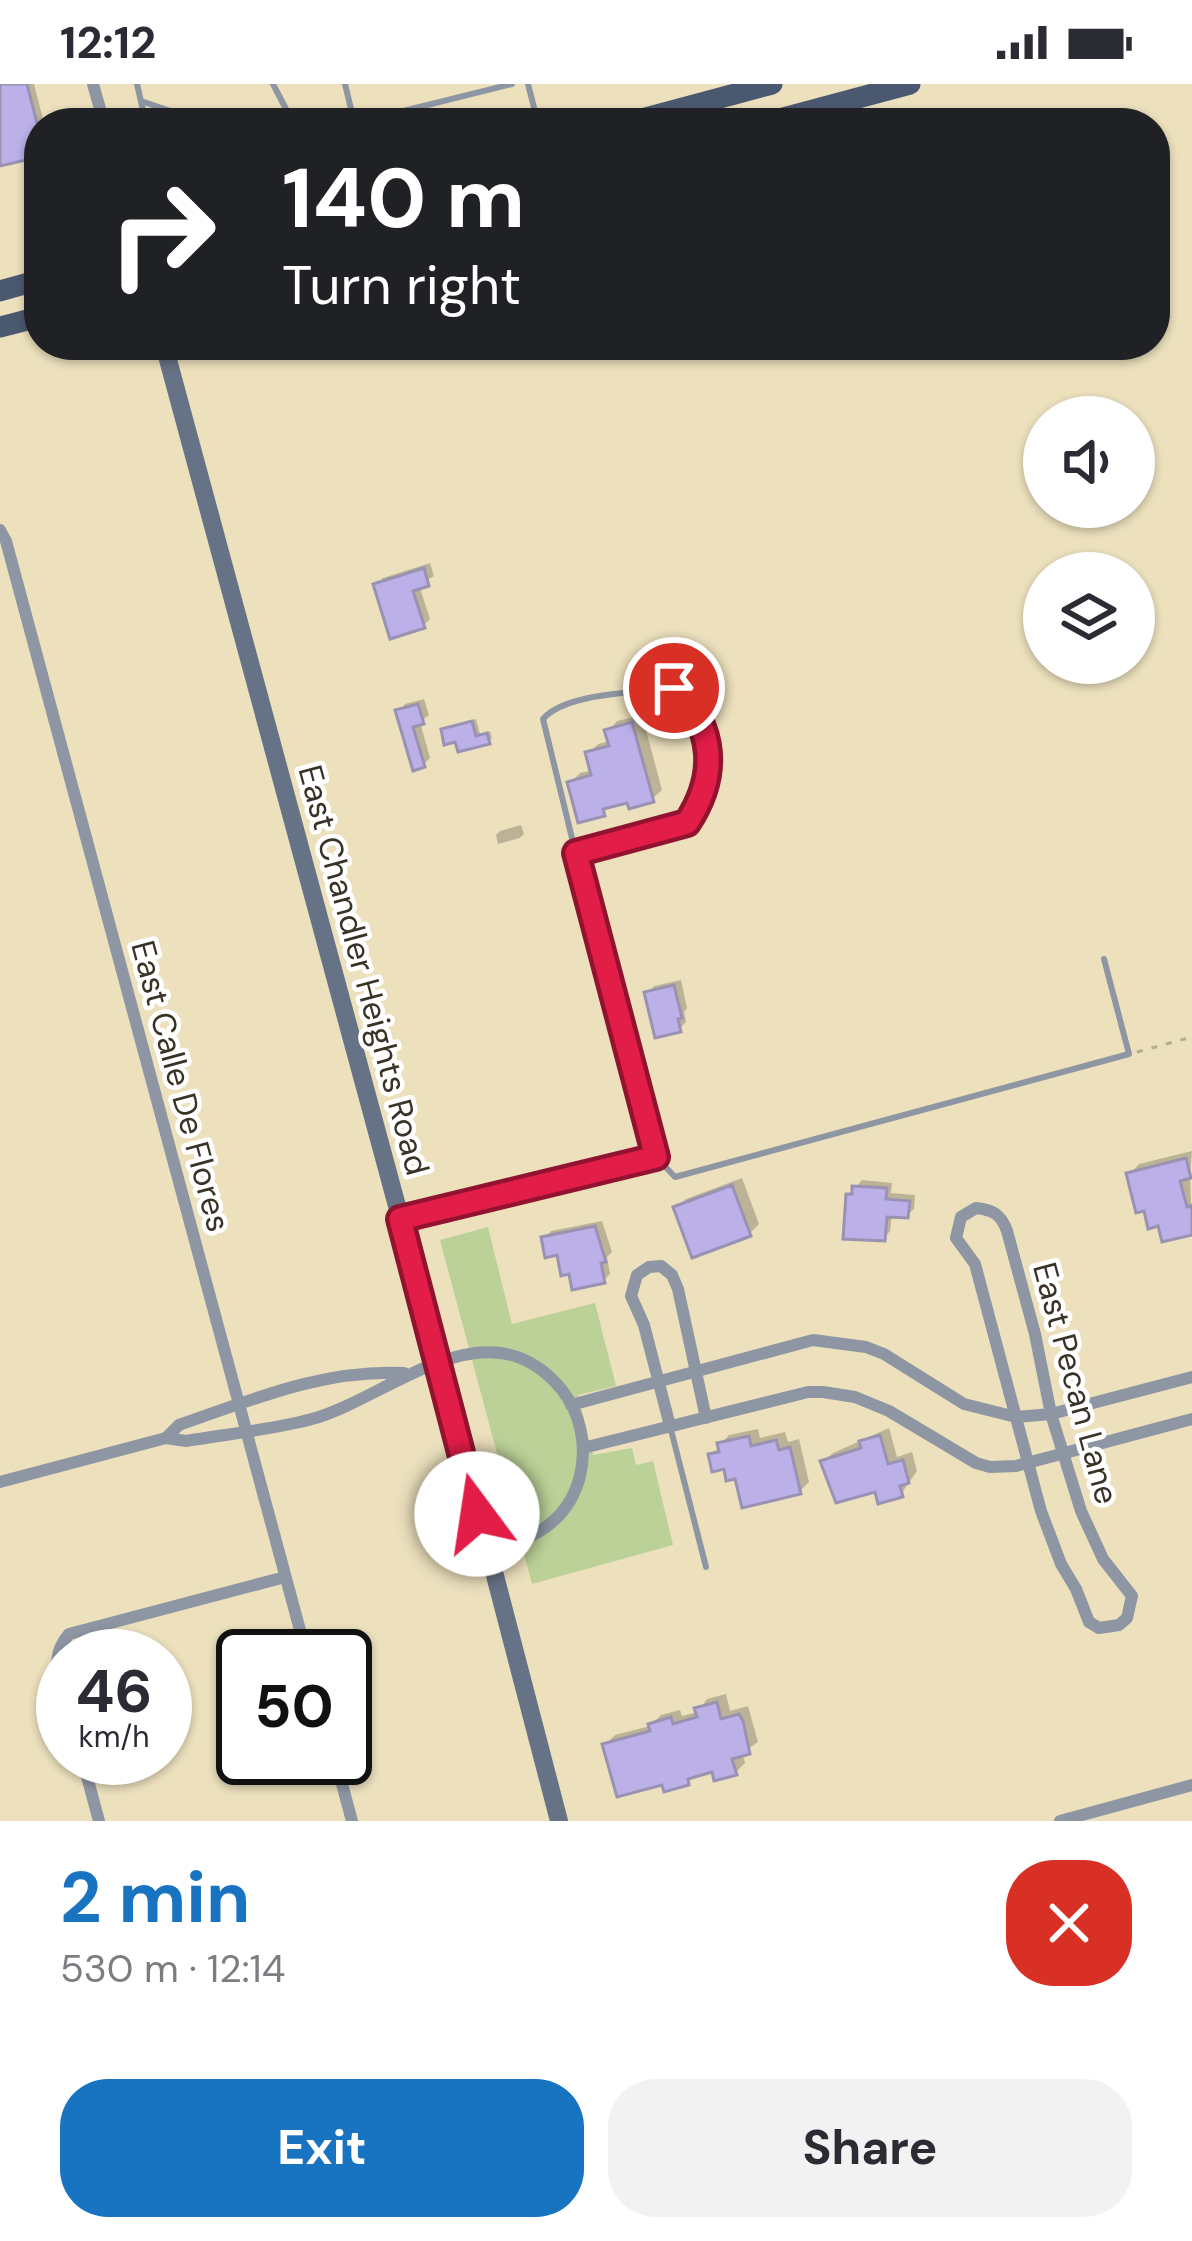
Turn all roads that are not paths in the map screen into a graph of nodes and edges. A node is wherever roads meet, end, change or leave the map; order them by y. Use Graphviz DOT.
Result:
graph roads {
  1 [pos="137,84"];
  2 [pos="512,84"];
  3 [pos="772,84"];
  4 [pos="910,84"];
  5 [pos="861,90"];
  6 [pos="141,101"];
  7 [pos="143,108"];
  8 [pos="162,108"];
  9 [pos="416,108"];
  10 [pos="683,108"];
  11 [pos="808,108"];
  12 [pos="168,360"];
  13 [pos="0,530"];
  14 [pos="576,853"];
  15 [pos="1104,958"];
  16 [pos="656,1157"];
  17 [pos="400,1219"];
  18 [pos="439,1360"];
  19 [pos="694,1371"];
  20 [pos="406,1373"];
  21 [pos="1192,1377"];
  22 [pos="658,1381"];
  23 [pos="239,1405"];
  24 [pos="571,1405"];
  25 [pos="1051,1414"];
  26 [pos="1016,1417"];
  27 [pos="706,1418"];
  28 [pos="1192,1419"];
  29 [pos="670,1426"];
  30 [pos="246,1432"];
  31 [pos="166,1438"];
  32 [pos="583,1448"];
  33 [pos="1065,1453"];
  34 [pos="1027,1463"];
  35 [pos="0,1482"];
  36 [pos="487,1553"];
  37 [pos="706,1568"];
  38 [pos="285,1577"];
  39 [pos="88,1629"];
  40 [pos="299,1629"];
  41 [pos="89,1785"];
  42 [pos="342,1785"];
  43 [pos="1192,1785"];
  44 [pos="99,1821"];
  45 [pos="352,1821"];
  46 [pos="559,1821"];
  47 [pos="1060,1821"];
  1 -- 6 [label="lane"];
  2 -- 9 [label="lane"];
  3 -- 10 [label="main road"];
  4 -- 5 [label="main road"];
  5 -- 11 [label="main road"];
  6 -- 7 [label="lane"];
  6 -- 8 [label="lane"];
  12 -- 17 [label="main road, East Chandler Heights Road"];
  13 -- 23 [label="street, East Calle De Flores"];
  14 -- 14 [label="lane"];
  14 -- 16 [label="lane"];
  15 -- 16 [label="lane"];
  16 -- 17 [label="lane"];
  17 -- 18 [label="main road, East Chandler Heights Road"];
  18 -- 20 [label="street"];
  18 -- 24 [label="street"];
  18 -- 36 [label="main road, East Chandler Heights Road"];
  19 -- 22 [label="street"];
  19 -- 22 [label="street"];
  19 -- 26 [label="street"];
  19 -- 27 [label="street"];
  20 -- 23 [label="street"];
  20 -- 30 [label="street"];
  21 -- 25 [label="street"];
  22 -- 24 [label="street"];
  22 -- 29 [label="street"];
  23 -- 30 [label="street, East Calle De Flores"];
  23 -- 31 [label="street"];
  24 -- 32 [label="street"];
  25 -- 26 [label="street"];
  25 -- 26 [label="street, East Pecan Lane"];
  25 -- 33 [label="street, East Pecan Lane"];
  26 -- 34 [label="street, East Pecan Lane"];
  27 -- 29 [label="street"];
  27 -- 34 [label="street"];
  28 -- 33 [label="street"];
  29 -- 32 [label="street"];
  29 -- 37 [label="lane"];
  30 -- 31 [label="street"];
  30 -- 38 [label="street, East Calle De Flores"];
  31 -- 35 [label="street"];
  32 -- 36 [label="street"];
  33 -- 34 [label="street"];
  33 -- 34 [label="street, East Pecan Lane"];
  36 -- 46 [label="main road, East Chandler Heights Road"];
  38 -- 39 [label="street"];
  38 -- 40 [label="street, East Calle De Flores"];
  41 -- 44 [label="street"];
  42 -- 45 [label="street"];
  43 -- 47 [label="street"];
}
